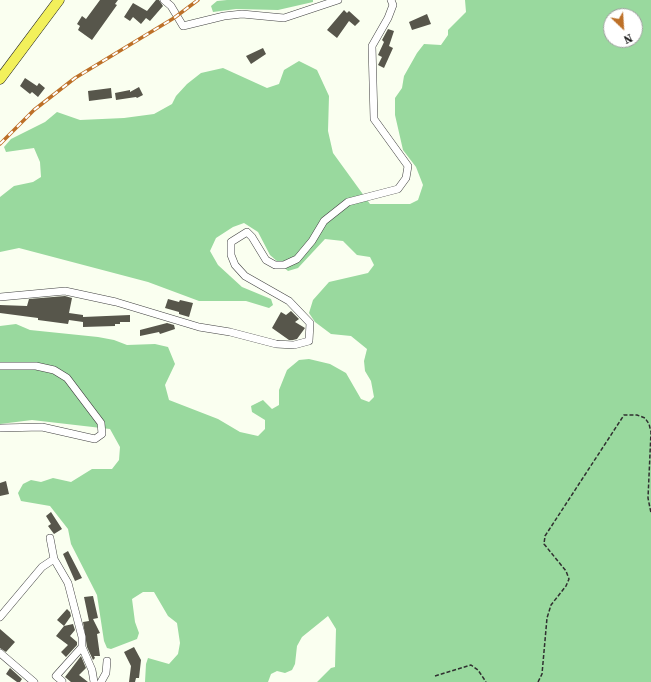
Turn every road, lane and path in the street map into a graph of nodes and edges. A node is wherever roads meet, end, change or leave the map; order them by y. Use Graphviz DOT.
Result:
graph roads {
  1 [pos="58,0"];
  2 [pos="164,0"];
  3 [pos="338,0"];
  4 [pos="391,0"];
  5 [pos="0,79"];
  6 [pos="0,297"];
  7 [pos="0,366"];
  8 [pos="0,428"];
  9 [pos="651,513"];
  10 [pos="50,538"];
  11 [pos="54,559"];
  12 [pos="0,617"];
  13 [pos="82,647"];
  14 [pos="0,653"];
  15 [pos="107,661"];
  16 [pos="435,676"];
  17 [pos="62,681"];
  18 [pos="34,682"];
  19 [pos="94,682"];
  20 [pos="101,682"];
  21 [pos="486,682"];
  22 [pos="538,682"];
  1 -- 5 [label="highway"];
  2 -- 3 [label="street"];
  4 -- 6 [label="street"];
  7 -- 8 [label="street"];
  9 -- 22 [label="path"];
  10 -- 11 [label="street"];
  11 -- 12 [label="street"];
  11 -- 13 [label="street"];
  13 -- 17 [label="street"];
  13 -- 19 [label="street"];
  14 -- 18 [label="street"];
  15 -- 20 [label="street"];
  16 -- 21 [label="path"];
}
